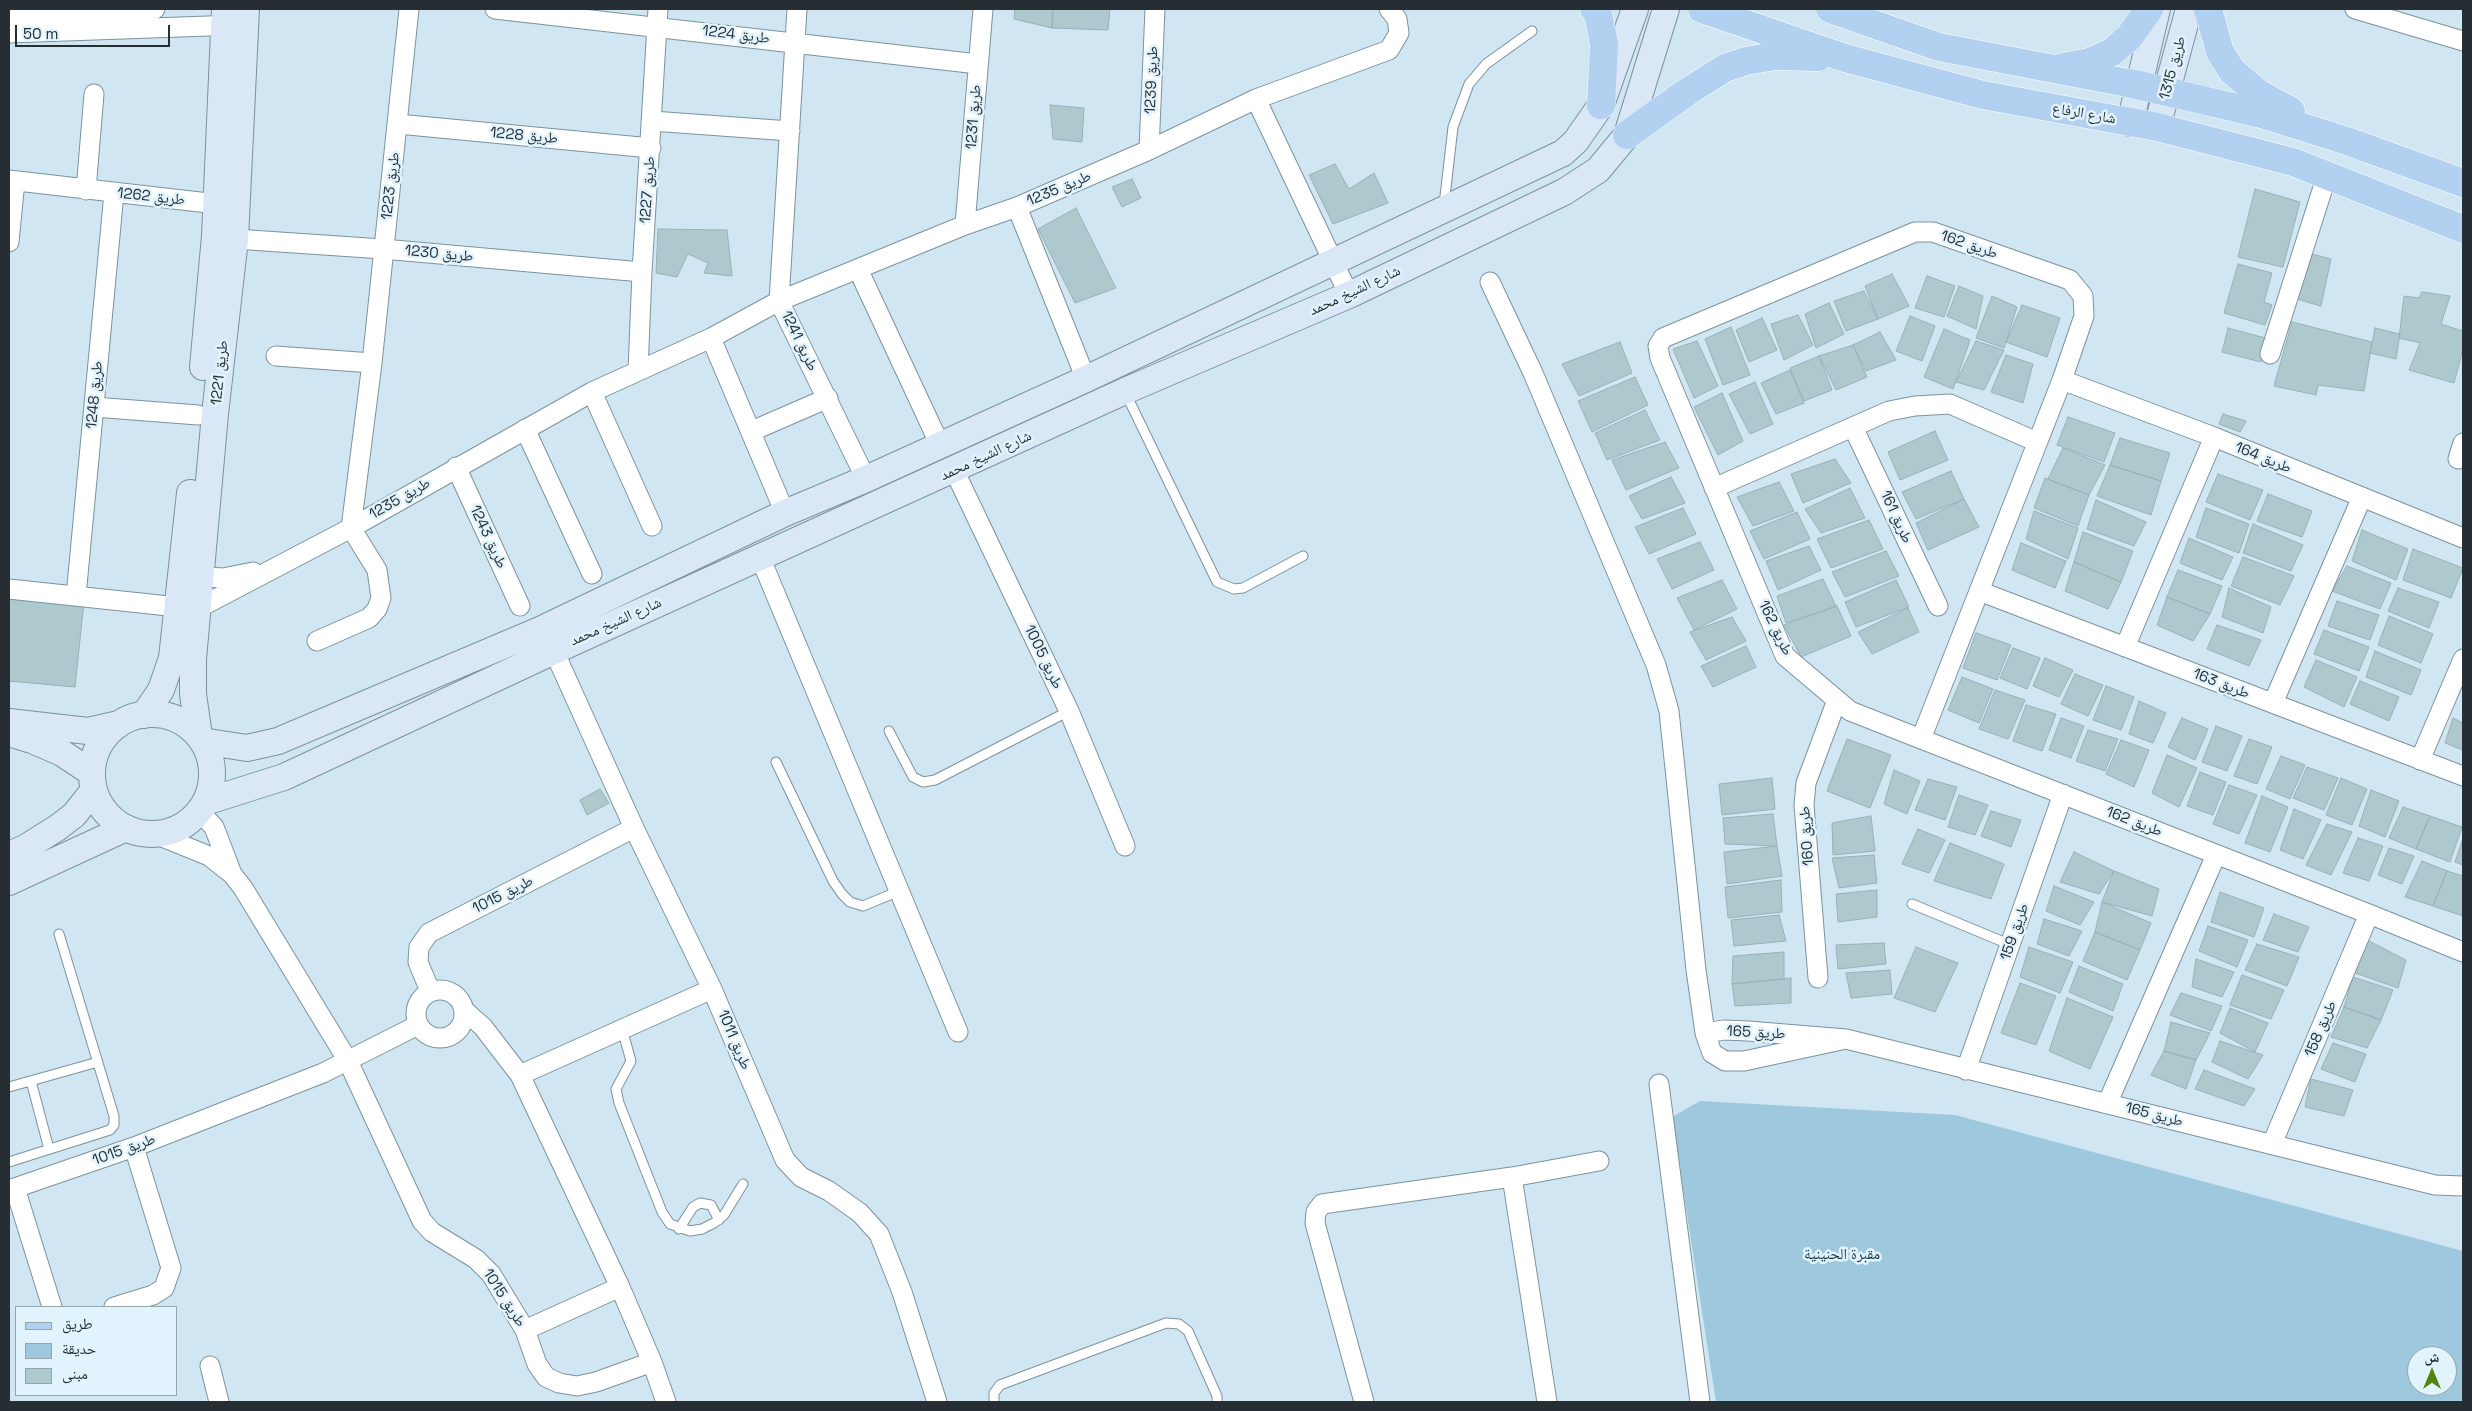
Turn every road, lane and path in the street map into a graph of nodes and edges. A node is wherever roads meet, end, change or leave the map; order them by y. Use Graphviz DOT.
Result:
graph roads {
  1 [pos="155,9"];
  2 [pos="410,9"];
  3 [pos="495,9"];
  4 [pos="796,9"];
  5 [pos="983,9"];
  6 [pos="1155,9"];
  7 [pos="1389,9"];
  8 [pos="1594,9"];
  9 [pos="1635,9"];
  10 [pos="1666,9"];
  11 [pos="1702,9"];
  12 [pos="1830,9"];
  13 [pos="2149,9"];
  14 [pos="2157,9"];
  15 [pos="2189,9"];
  16 [pos="2208,9"];
  17 [pos="2355,9"];
  18 [pos="9,14"];
  19 [pos="235,17"];
  20 [pos="658,17"];
  21 [pos="1532,31"];
  22 [pos="9,34"];
  23 [pos="795,41"];
  24 [pos="2463,41"];
  25 [pos="1845,58"];
  26 [pos="978,64"];
  27 [pos="2049,69"];
  28 [pos="2138,85"];
  29 [pos="2166,92"];
  30 [pos="94,94"];
  31 [pos="1256,99"];
  32 [pos="1601,105"];
  33 [pos="652,121"];
  34 [pos="2130,122"];
  35 [pos="398,124"];
  36 [pos="2156,127"];
  37 [pos="790,131"];
  38 [pos="1627,135"];
  39 [pos="2347,141"];
  40 [pos="650,148"];
  41 [pos="1149,150"];
  42 [pos="2327,175"];
  43 [pos="12,181"];
  44 [pos="2463,183"];
  45 [pos="86,190"];
  46 [pos="114,193"];
  47 [pos="216,204"];
  48 [pos="1017,207"];
  49 [pos="1443,210"];
  50 [pos="965,225"];
  51 [pos="2463,229"];
  52 [pos="235,239"];
  53 [pos="9,242"];
  54 [pos="383,249"];
  55 [pos="1332,263"];
  56 [pos="858,269"];
  57 [pos="642,272"];
  58 [pos="1490,282"];
  59 [pos="1348,295"];
  60 [pos="779,301"];
  61 [pos="711,338"];
  62 [pos="2270,354"];
  63 [pos="276,356"];
  64 [pos="372,363"];
  65 [pos="638,371"];
  66 [pos="1086,379"];
  67 [pos="2062,380"];
  68 [pos="1124,391"];
  69 [pos="592,392"];
  70 [pos="828,398"];
  71 [pos="94,407"];
  72 [pos="198,415"];
  73 [pos="1853,428"];
  74 [pos="525,429"];
  75 [pos="752,430"];
  76 [pos="2214,437"];
  77 [pos="2037,442"];
  78 [pos="940,445"];
  79 [pos="456,467"];
  80 [pos="954,470"];
  81 [pos="866,479"];
  82 [pos="1714,488"];
  83 [pos="2362,497"];
  84 [pos="785,514"];
  85 [pos="652,526"];
  86 [pos="351,528"];
  87 [pos="2463,538"];
  88 [pos="1303,556"];
  89 [pos="760,557"];
  90 [pos="274,567"];
  91 [pos="592,574"];
  92 [pos="191,576"];
  93 [pos="9,589"];
  94 [pos="1979,591"];
  95 [pos="76,596"];
  96 [pos="189,606"];
  97 [pos="520,606"];
  98 [pos="1938,606"];
  99 [pos="317,642"];
  100 [pos="2125,647"];
  101 [pos="554,651"];
  102 [pos="2463,659"];
  103 [pos="1837,700"];
  104 [pos="2273,703"];
  105 [pos="1069,711"];
  106 [pos="144,715"];
  107 [pos="9,722"];
  108 [pos="119,724"];
  109 [pos="889,731"];
  110 [pos="9,733"];
  111 [pos="200,739"];
  112 [pos="1921,739"];
  113 [pos="2420,760"];
  114 [pos="776,762"];
  115 [pos="2463,776"];
  116 [pos="93,781"];
  117 [pos="2063,794"];
  118 [pos="202,806"];
  119 [pos="126,828"];
  120 [pos="634,828"];
  121 [pos="155,834"];
  122 [pos="1124,846"];
  123 [pos="2216,854"];
  124 [pos="9,855"];
  125 [pos="232,874"];
  126 [pos="9,882"];
  127 [pos="899,891"];
  128 [pos="1912,904"];
  129 [pos="2369,914"];
  130 [pos="59,934"];
  131 [pos="2010,945"];
  132 [pos="2463,952"];
  133 [pos="1818,978"];
  134 [pos="712,989"];
  135 [pos="430,992"];
  136 [pos="464,1010"];
  137 [pos="418,1024"];
  138 [pos="622,1029"];
  139 [pos="958,1032"];
  140 [pos="1705,1033"];
  141 [pos="1846,1039"];
  142 [pos="348,1061"];
  143 [pos="98,1062"];
  144 [pos="1966,1070"];
  145 [pos="520,1075"];
  146 [pos="31,1081"];
  147 [pos="1660,1084"];
  148 [pos="9,1088"];
  149 [pos="2107,1104"];
  150 [pos="2272,1144"];
  151 [pos="134,1147"];
  152 [pos="49,1149"];
  153 [pos="9,1162"];
  154 [pos="1599,1162"];
  155 [pos="1512,1177"];
  156 [pos="743,1184"];
  157 [pos="2463,1186"];
  158 [pos="12,1189"];
  159 [pos="720,1220"];
  160 [pos="679,1229"];
  161 [pos="620,1287"];
  162 [pos="52,1306"];
  163 [pos="117,1306"];
  164 [pos="525,1330"];
  165 [pos="652,1362"];
  166 [pos="210,1366"];
  167 [pos="219,1402"];
  168 [pos="666,1402"];
  169 [pos="936,1402"];
  170 [pos="994,1402"];
  171 [pos="1217,1402"];
  172 [pos="1364,1402"];
  173 [pos="1547,1402"];
  174 [pos="1700,1402"];
  1 -- 18 [label="street"];
  2 -- 35 [label="street, طريق 1223"];
  3 -- 20 [label="street, طريق 1224"];
  4 -- 23 [label="street, طريق 1241"];
  5 -- 26 [label="street, طريق 1231"];
  6 -- 41 [label="street, طريق 1239"];
  7 -- 31 [label="street, طريق 1235"];
  8 -- 32 [label="main road"];
  9 -- 32 [label="street, شارع الشيخ محمد"];
  10 -- 38 [label="street, شارع الشيخ محمد"];
  11 -- 25 [label="main road, شارع الرفاع"];
  12 -- 27 [label="main road"];
  13 -- 27 [label="main road"];
  14 -- 28 [label="street, طريق 1315"];
  15 -- 29 [label="street, طريق 1315"];
  16 -- 39 [label="main road"];
  17 -- 24 [label="street"];
  19 -- 22 [label="street"];
  19 -- 47 [label="street, طريق 1221"];
  19 -- 52 [label="street, طريق 1221"];
  20 -- 23 [label="street, طريق 1224"];
  20 -- 33 [label="street, طريق 1227"];
  21 -- 49 [label="lane"];
  23 -- 26 [label="street, طريق 1224"];
  23 -- 37 [label="street, طريق 1241"];
  25 -- 34 [label="main road, شارع الرفاع"];
  25 -- 38 [label="main road"];
  26 -- 50 [label="street, طريق 1231"];
  27 -- 28 [label="main road"];
  28 -- 29 [label="main road"];
  28 -- 34 [label="street, طريق 1315"];
  29 -- 36 [label="street, طريق 1315"];
  29 -- 39 [label="main road"];
  30 -- 45 [label="street"];
  31 -- 41 [label="street, طريق 1235"];
  31 -- 55 [label="street"];
  32 -- 49 [label="street, شارع الشيخ محمد"];
  33 -- 37 [label="street"];
  33 -- 40 [label="street, طريق 1227"];
  34 -- 36 [label="main road, شارع الرفاع"];
  35 -- 40 [label="street, طريق 1228"];
  35 -- 54 [label="street, طريق 1223"];
  36 -- 42 [label="main road, شارع الرفاع"];
  37 -- 60 [label="street, طريق 1241"];
  38 -- 59 [label="street, شارع الشيخ محمد"];
  39 -- 44 [label="main road"];
  40 -- 57 [label="street, طريق 1227"];
  41 -- 48 [label="street, طريق 1235"];
  42 -- 51 [label="main road, شارع الرفاع"];
  42 -- 62 [label="street"];
  43 -- 45 [label="street, طريق 1262"];
  43 -- 53 [label="street"];
  45 -- 46 [label="street, طريق 1262"];
  46 -- 47 [label="street, طريق 1262"];
  46 -- 71 [label="street, طريق 1248"];
  47 -- 72 [label="street, طريق 1221"];
  48 -- 50 [label="street, طريق 1235"];
  48 -- 66 [label="street"];
  49 -- 55 [label="street, شارع الشيخ محمد"];
  50 -- 56 [label="street, طريق 1235"];
  52 -- 54 [label="street, طريق 1230"];
  52 -- 92 [label="street, طريق 1221"];
  54 -- 57 [label="street, طريق 1230"];
  54 -- 64 [label="street, طريق 1223"];
  55 -- 59 [label="street"];
  55 -- 66 [label="street, شارع الشيخ محمد"];
  56 -- 60 [label="street, طريق 1235"];
  56 -- 78 [label="street"];
  57 -- 65 [label="street, طريق 1227"];
  58 -- 140 [label="street"];
  59 -- 68 [label="street, شارع الشيخ محمد"];
  60 -- 61 [label="street, طريق 1235"];
  60 -- 70 [label="street, طريق 1241"];
  61 -- 65 [label="street, طريق 1235"];
  61 -- 75 [label="street"];
  63 -- 64 [label="street"];
  64 -- 86 [label="street, طريق 1223"];
  65 -- 69 [label="street, طريق 1235"];
  66 -- 78 [label="street, شارع الشيخ محمد"];
  67 -- 76 [label="street, طريق 164"];
  67 -- 77 [label="street"];
  67 -- 82 [label="street, طريق 162"];
  68 -- 80 [label="street, شارع الشيخ محمد"];
  68 -- 88 [label="lane"];
  69 -- 74 [label="street, طريق 1235"];
  69 -- 85 [label="street"];
  70 -- 75 [label="street"];
  70 -- 81 [label="street, طريق 1241"];
  71 -- 72 [label="street"];
  71 -- 95 [label="street, طريق 1248"];
  72 -- 92 [label="street, طريق 1221"];
  73 -- 77 [label="street"];
  73 -- 82 [label="street"];
  73 -- 98 [label="street, طريق 161"];
  74 -- 79 [label="street, طريق 1235"];
  74 -- 91 [label="street"];
  75 -- 84 [label="street"];
  76 -- 83 [label="street, طريق 164"];
  76 -- 100 [label="street"];
  77 -- 94 [label="street"];
  78 -- 81 [label="street, شارع الشيخ محمد"];
  79 -- 86 [label="street, طريق 1235"];
  79 -- 97 [label="street, طريق 1243"];
  80 -- 89 [label="street, شارع الشيخ محمد"];
  80 -- 105 [label="street, طريق 1005"];
  81 -- 84 [label="street, شارع الشيخ محمد"];
  82 -- 103 [label="street, طريق 162"];
  83 -- 87 [label="street, طريق 164"];
  83 -- 104 [label="street"];
  84 -- 111 [label="street, شارع الشيخ محمد"];
  86 -- 90 [label="street, طريق 1235"];
  86 -- 99 [label="street"];
  89 -- 101 [label="street, شارع الشيخ محمد"];
  89 -- 127 [label="street"];
  90 -- 92 [label="street, طريق 1235"];
  90 -- 96 [label="street, طريق 1235"];
  92 -- 96 [label="street, طريق 1221"];
  93 -- 95 [label="street"];
  94 -- 100 [label="street, طريق 163"];
  94 -- 112 [label="street"];
  95 -- 96 [label="street"];
  96 -- 106 [label="street, طريق 1221"];
  96 -- 111 [label="street, طريق 1221"];
  100 -- 104 [label="street, طريق 163"];
  101 -- 118 [label="street, شارع الشيخ محمد"];
  101 -- 120 [label="street, طريق 1011"];
  102 -- 113 [label="street"];
  103 -- 112 [label="street, طريق 162"];
  103 -- 133 [label="street, طريق 160"];
  104 -- 113 [label="street, طريق 163"];
  105 -- 109 [label="lane"];
  105 -- 122 [label="street, طريق 1005"];
  106 -- 108 [label="street"];
  106 -- 111 [label="street"];
  107 -- 108 [label="street"];
  108 -- 116 [label="street"];
  110 -- 116 [label="street"];
  111 -- 118 [label="street"];
  112 -- 117 [label="street, طريق 162"];
  113 -- 115 [label="street, طريق 163"];
  114 -- 127 [label="lane"];
  116 -- 119 [label="street"];
  116 -- 124 [label="street"];
  117 -- 123 [label="street, طريق 162"];
  117 -- 131 [label="street, طريق 159"];
  118 -- 121 [label="street"];
  118 -- 125 [label="street, طريق 1015"];
  119 -- 121 [label="street"];
  119 -- 126 [label="street"];
  120 -- 134 [label="street, طريق 1011"];
  120 -- 135 [label="street, طريق 1015"];
  121 -- 125 [label="street, طريق 1015"];
  123 -- 129 [label="street, طريق 162"];
  123 -- 149 [label="street"];
  125 -- 142 [label="street, طريق 1015"];
  127 -- 139 [label="street"];
  128 -- 131 [label="lane"];
  129 -- 132 [label="street, طريق 162"];
  129 -- 150 [label="street, طريق 158"];
  130 -- 143 [label="lane"];
  131 -- 144 [label="street, طريق 159"];
  134 -- 138 [label="street"];
  134 -- 169 [label="street, طريق 1011"];
  135 -- 136 [label="street"];
  135 -- 137 [label="street"];
  136 -- 137 [label="street"];
  136 -- 145 [label="street"];
  137 -- 142 [label="street, طريق 1015"];
  138 -- 145 [label="street"];
  138 -- 160 [label="lane"];
  140 -- 141 [label="street, طريق 165"];
  140 -- 141 [label="street, طريق 165"];
  141 -- 144 [label="street, طريق 165"];
  142 -- 151 [label="street, طريق 1015"];
  142 -- 164 [label="street, طريق 1015"];
  143 -- 146 [label="lane"];
  143 -- 152 [label="lane"];
  144 -- 149 [label="street, طريق 165"];
  145 -- 161 [label="street"];
  146 -- 148 [label="lane"];
  146 -- 152 [label="lane"];
  147 -- 174 [label="street"];
  149 -- 150 [label="street, طريق 165"];
  150 -- 157 [label="street, طريق 165"];
  151 -- 158 [label="street, طريق 1015"];
  151 -- 163 [label="street"];
  152 -- 153 [label="lane"];
  154 -- 155 [label="street"];
  155 -- 172 [label="street"];
  155 -- 173 [label="street"];
  156 -- 159 [label="lane"];
  158 -- 162 [label="street"];
  159 -- 160 [label="lane"];
  159 -- 160 [label="lane"];
  161 -- 164 [label="street"];
  161 -- 165 [label="street"];
  164 -- 165 [label="street, طريق 1015"];
  165 -- 168 [label="street"];
  166 -- 167 [label="street"];
  170 -- 171 [label="lane"];
}
